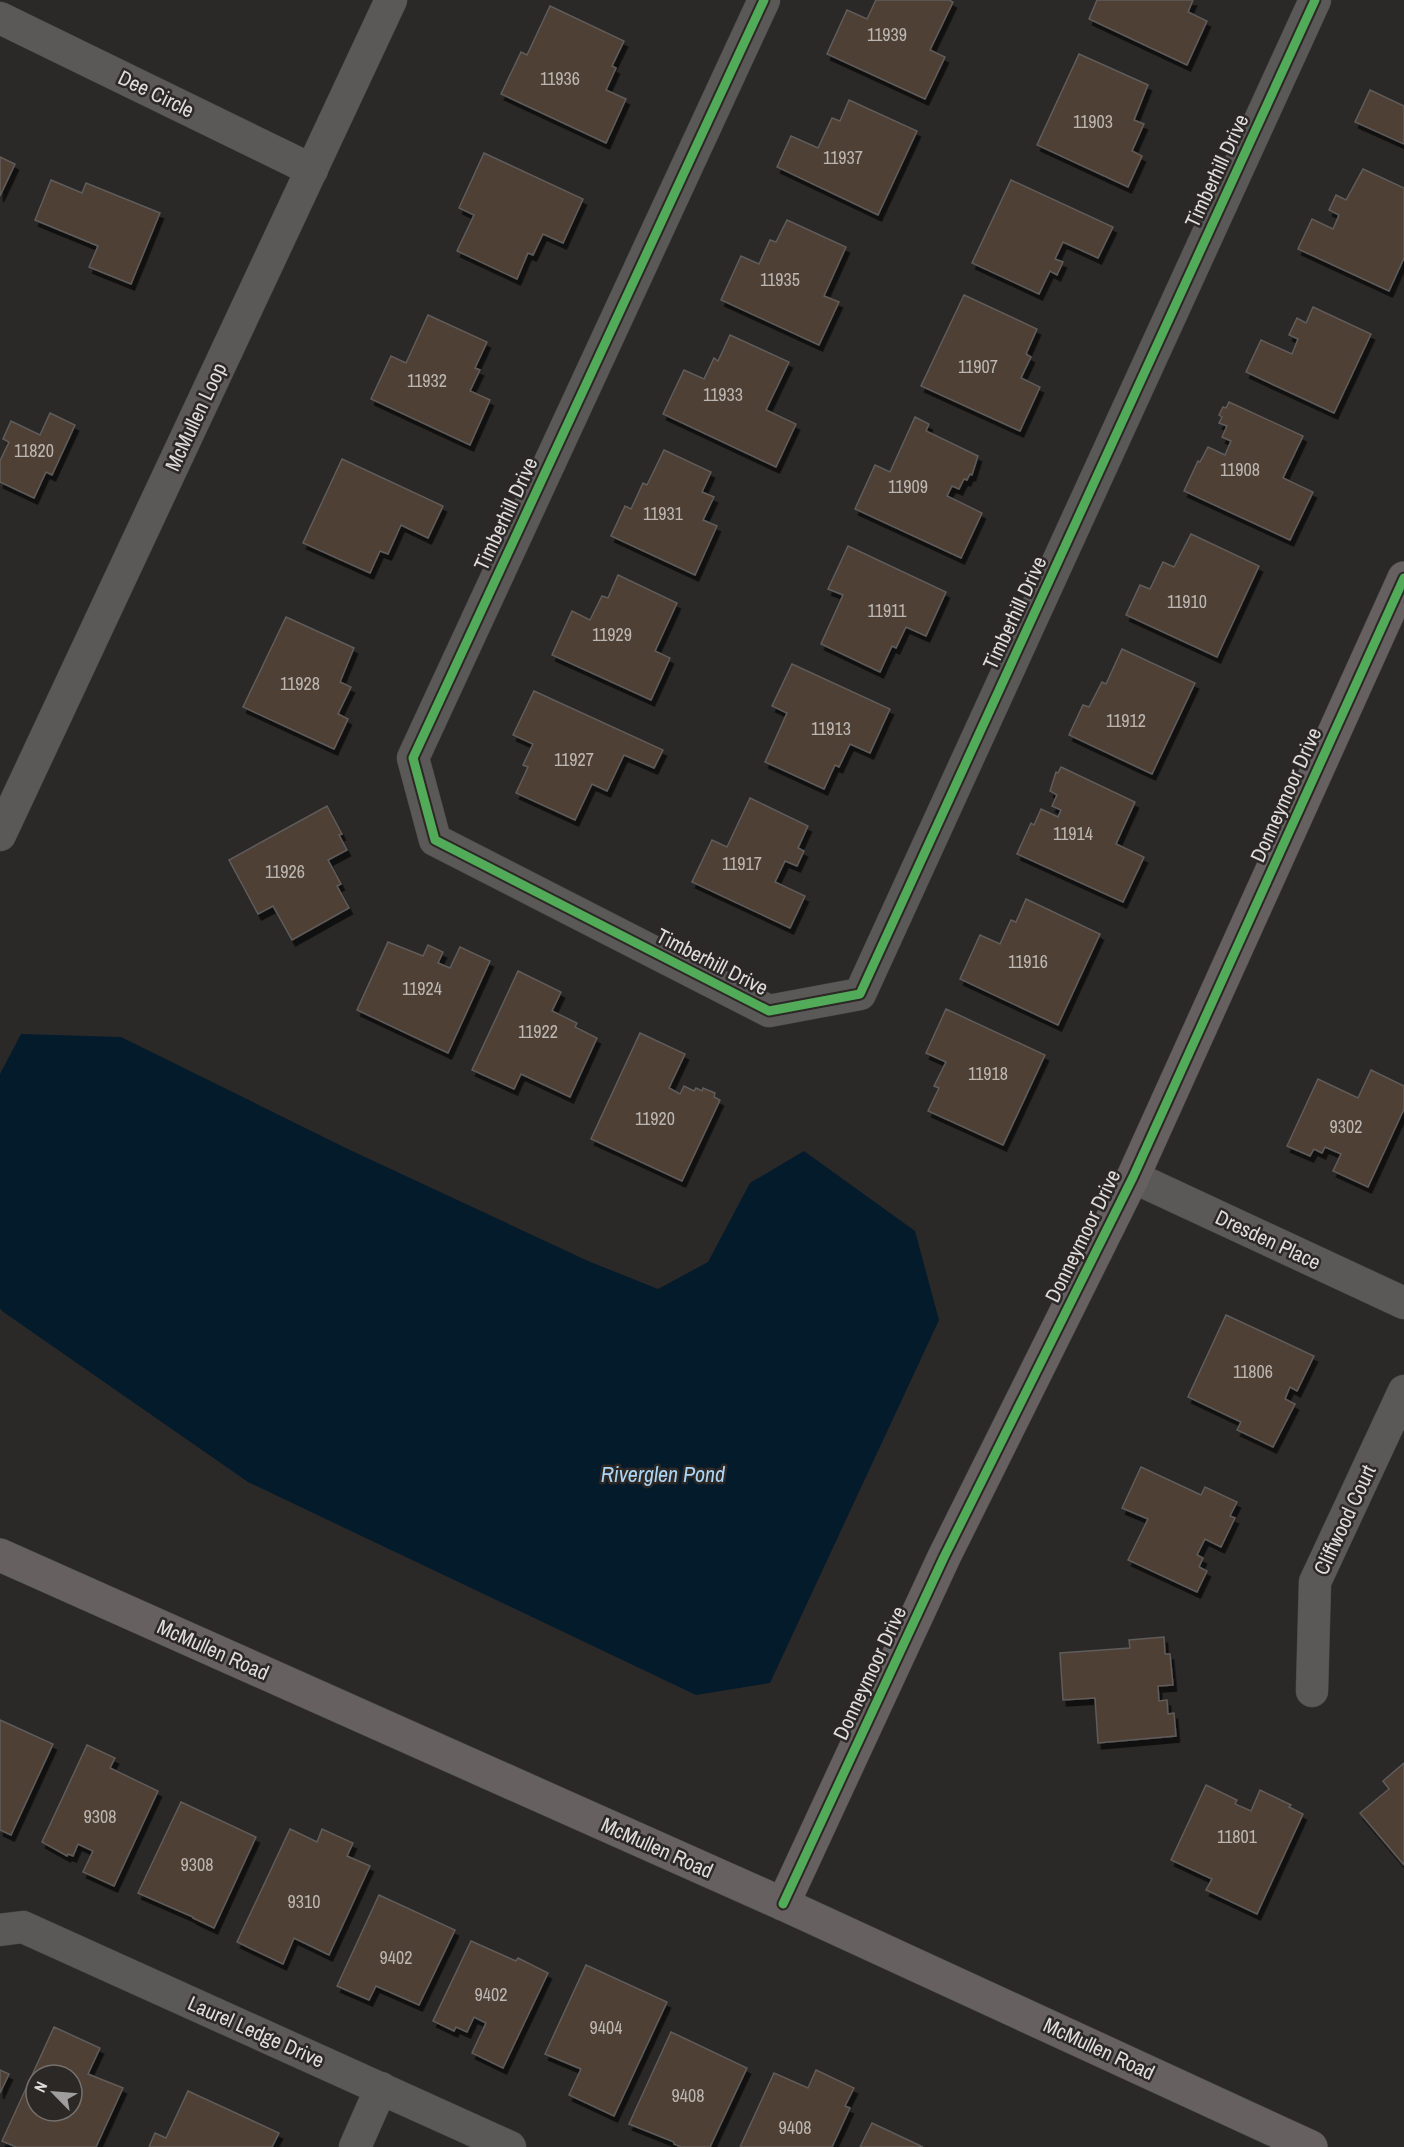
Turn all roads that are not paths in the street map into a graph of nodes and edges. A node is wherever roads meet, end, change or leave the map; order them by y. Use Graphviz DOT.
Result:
graph roads {
  1 [pos="391,0"];
  2 [pos="764,0"];
  3 [pos="1315,0"];
  4 [pos="0,18"];
  5 [pos="312,170"];
  6 [pos="1404,578"];
  7 [pos="0,835"];
  8 [pos="1133,1177"];
  9 [pos="1404,1303"];
  10 [pos="1404,1391"];
  11 [pos="0,1555"];
  12 [pos="1312,1691"];
  13 [pos="783,1904"];
  14 [pos="0,1930"];
  15 [pos="381,2088"];
  16 [pos="355,2147"];
  17 [pos="510,2147"];
  18 [pos="1311,2147"];
  1 -- 5 [label="street, McMullen Loop"];
  2 -- 3 [label="street, Timberhill Drive"];
  4 -- 5 [label="street, Dee Circle"];
  5 -- 7 [label="street, McMullen Loop"];
  6 -- 8 [label="street, Donneymoor Drive"];
  8 -- 9 [label="street, Dresden Place"];
  8 -- 13 [label="street, Donneymoor Drive"];
  10 -- 12 [label="street, Cliffwood Court"];
  11 -- 13 [label="street, McMullen Road"];
  13 -- 18 [label="street, McMullen Road"];
  14 -- 15 [label="street, Laurel Ledge Drive"];
  15 -- 16 [label="street"];
  15 -- 17 [label="street, Laurel Ledge Drive"];
}
